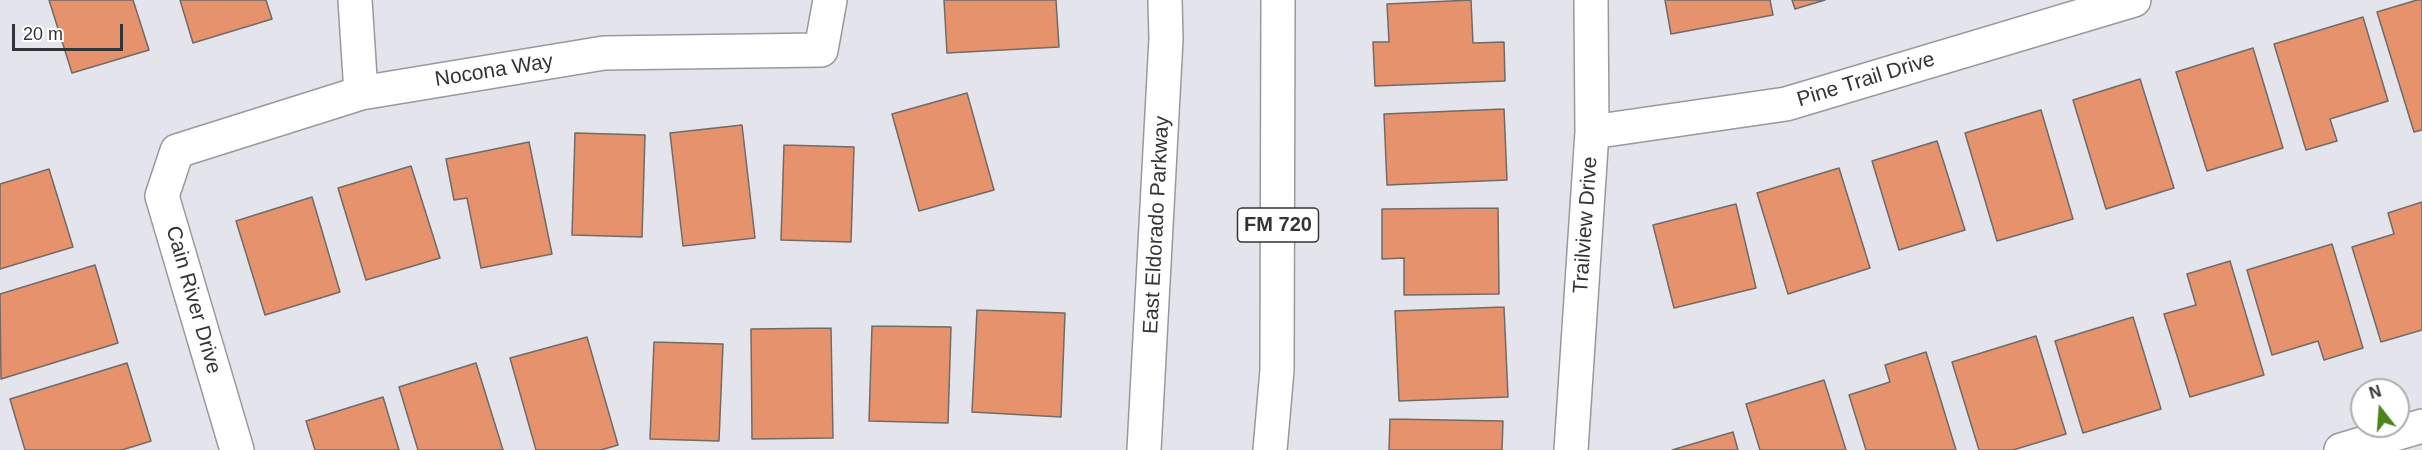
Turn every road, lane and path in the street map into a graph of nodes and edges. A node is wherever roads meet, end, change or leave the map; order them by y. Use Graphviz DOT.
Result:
graph roads {
  1 [pos="355,0"];
  2 [pos="830,0"];
  3 [pos="1165,0"];
  4 [pos="1278,0"];
  5 [pos="1591,0"];
  6 [pos="2134,0"];
  7 [pos="362,93"];
  8 [pos="1592,132"];
  9 [pos="177,152"];
  10 [pos="2422,426"];
  11 [pos="237,450"];
  12 [pos="1144,450"];
  13 [pos="1270,450"];
  14 [pos="1571,450"];
  15 [pos="2341,450"];
  1 -- 7 [label="street"];
  2 -- 7 [label="street, Nocona Way"];
  3 -- 12 [label="street, East Eldorado Parkway"];
  4 -- 13 [label="street, FM 720"];
  5 -- 8 [label="street, Trailview Drive"];
  6 -- 8 [label="street, Pine Trail Drive"];
  7 -- 9 [label="street, Nocona Way"];
  8 -- 14 [label="street, Trailview Drive"];
  9 -- 11 [label="street, Cain River Drive"];
  10 -- 15 [label="street"];
}
